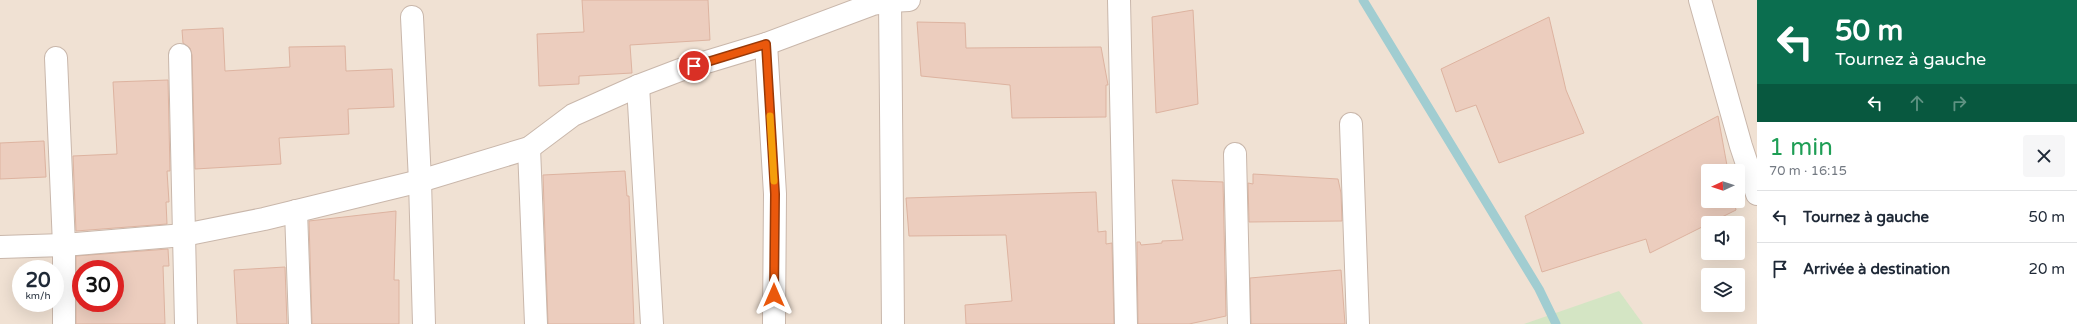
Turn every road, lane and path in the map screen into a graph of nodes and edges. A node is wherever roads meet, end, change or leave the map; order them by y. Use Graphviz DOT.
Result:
graph roads {
  1 [pos="897,0"];
  2 [pos="1119,0"];
  3 [pos="1700,0"];
  4 [pos="412,17"];
  5 [pos="766,44"];
  6 [pos="180,55"];
  7 [pos="56,58"];
  8 [pos="638,86"];
  9 [pos="1351,124"];
  10 [pos="529,148"];
  11 [pos="1235,154"];
  12 [pos="420,181"];
  13 [pos="1757,194"];
  14 [pos="296,211"];
  15 [pos="184,235"];
  16 [pos="64,245"];
  17 [pos="0,247"];
  18 [pos="64,324"];
  19 [pos="186,324"];
  20 [pos="300,324"];
  21 [pos="424,324"];
  22 [pos="536,324"];
  23 [pos="652,324"];
  24 [pos="774,324"];
  25 [pos="893,324"];
  26 [pos="1126,324"];
  27 [pos="1239,324"];
  28 [pos="1358,324"];
  1 -- 5 [label="street"];
  1 -- 25 [label="street"];
  2 -- 26 [label="street"];
  3 -- 13 [label="street"];
  4 -- 12 [label="street"];
  5 -- 8 [label="street"];
  5 -- 24 [label="street"];
  6 -- 15 [label="street"];
  7 -- 16 [label="street"];
  8 -- 10 [label="street"];
  8 -- 23 [label="street"];
  9 -- 28 [label="street"];
  10 -- 12 [label="street"];
  10 -- 22 [label="street"];
  11 -- 27 [label="street"];
  12 -- 14 [label="street"];
  12 -- 21 [label="street"];
  14 -- 15 [label="street"];
  14 -- 20 [label="street"];
  15 -- 16 [label="street"];
  15 -- 19 [label="street"];
  16 -- 17 [label="street"];
  16 -- 18 [label="street"];
}
